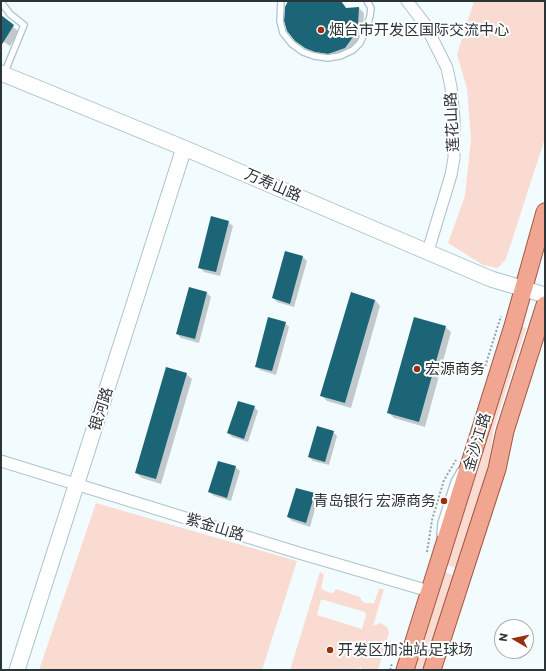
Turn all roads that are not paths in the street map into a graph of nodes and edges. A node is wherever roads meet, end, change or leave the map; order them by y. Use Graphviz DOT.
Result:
graph roads {
  1 [pos="281,1"];
  2 [pos="367,1"];
  3 [pos="407,1"];
  4 [pos="1,2"];
  5 [pos="2,77"];
  6 [pos="184,148"];
  7 [pos="545,212"];
  8 [pos="428,252"];
  9 [pos="523,289"];
  10 [pos="545,295"];
  11 [pos="545,305"];
  12 [pos="1,461"];
  13 [pos="77,484"];
  14 [pos="429,591"];
  15 [pos="17,670"];
  16 [pos="405,670"];
  17 [pos="432,670"];
  1 -- 2 [label="lane"];
  3 -- 8 [label="street, 莲花山路"];
  4 -- 5 [label="lane"];
  5 -- 6 [label="street, 万寿山路"];
  6 -- 8 [label="street, 万寿山路"];
  6 -- 13 [label="street, 银河路"];
  7 -- 9 [label="main road, 金沙江路"];
  8 -- 9 [label="street, 万寿山路"];
  9 -- 10 [label="street, 万寿山路"];
  9 -- 14 [label="main road, 金沙江路"];
  11 -- 17 [label="main road, 金沙江路"];
  12 -- 13 [label="street, 紫金山路"];
  13 -- 14 [label="street, 紫金山路"];
  13 -- 15 [label="street, 银河路"];
  14 -- 16 [label="main road, 金沙江路"];
}
